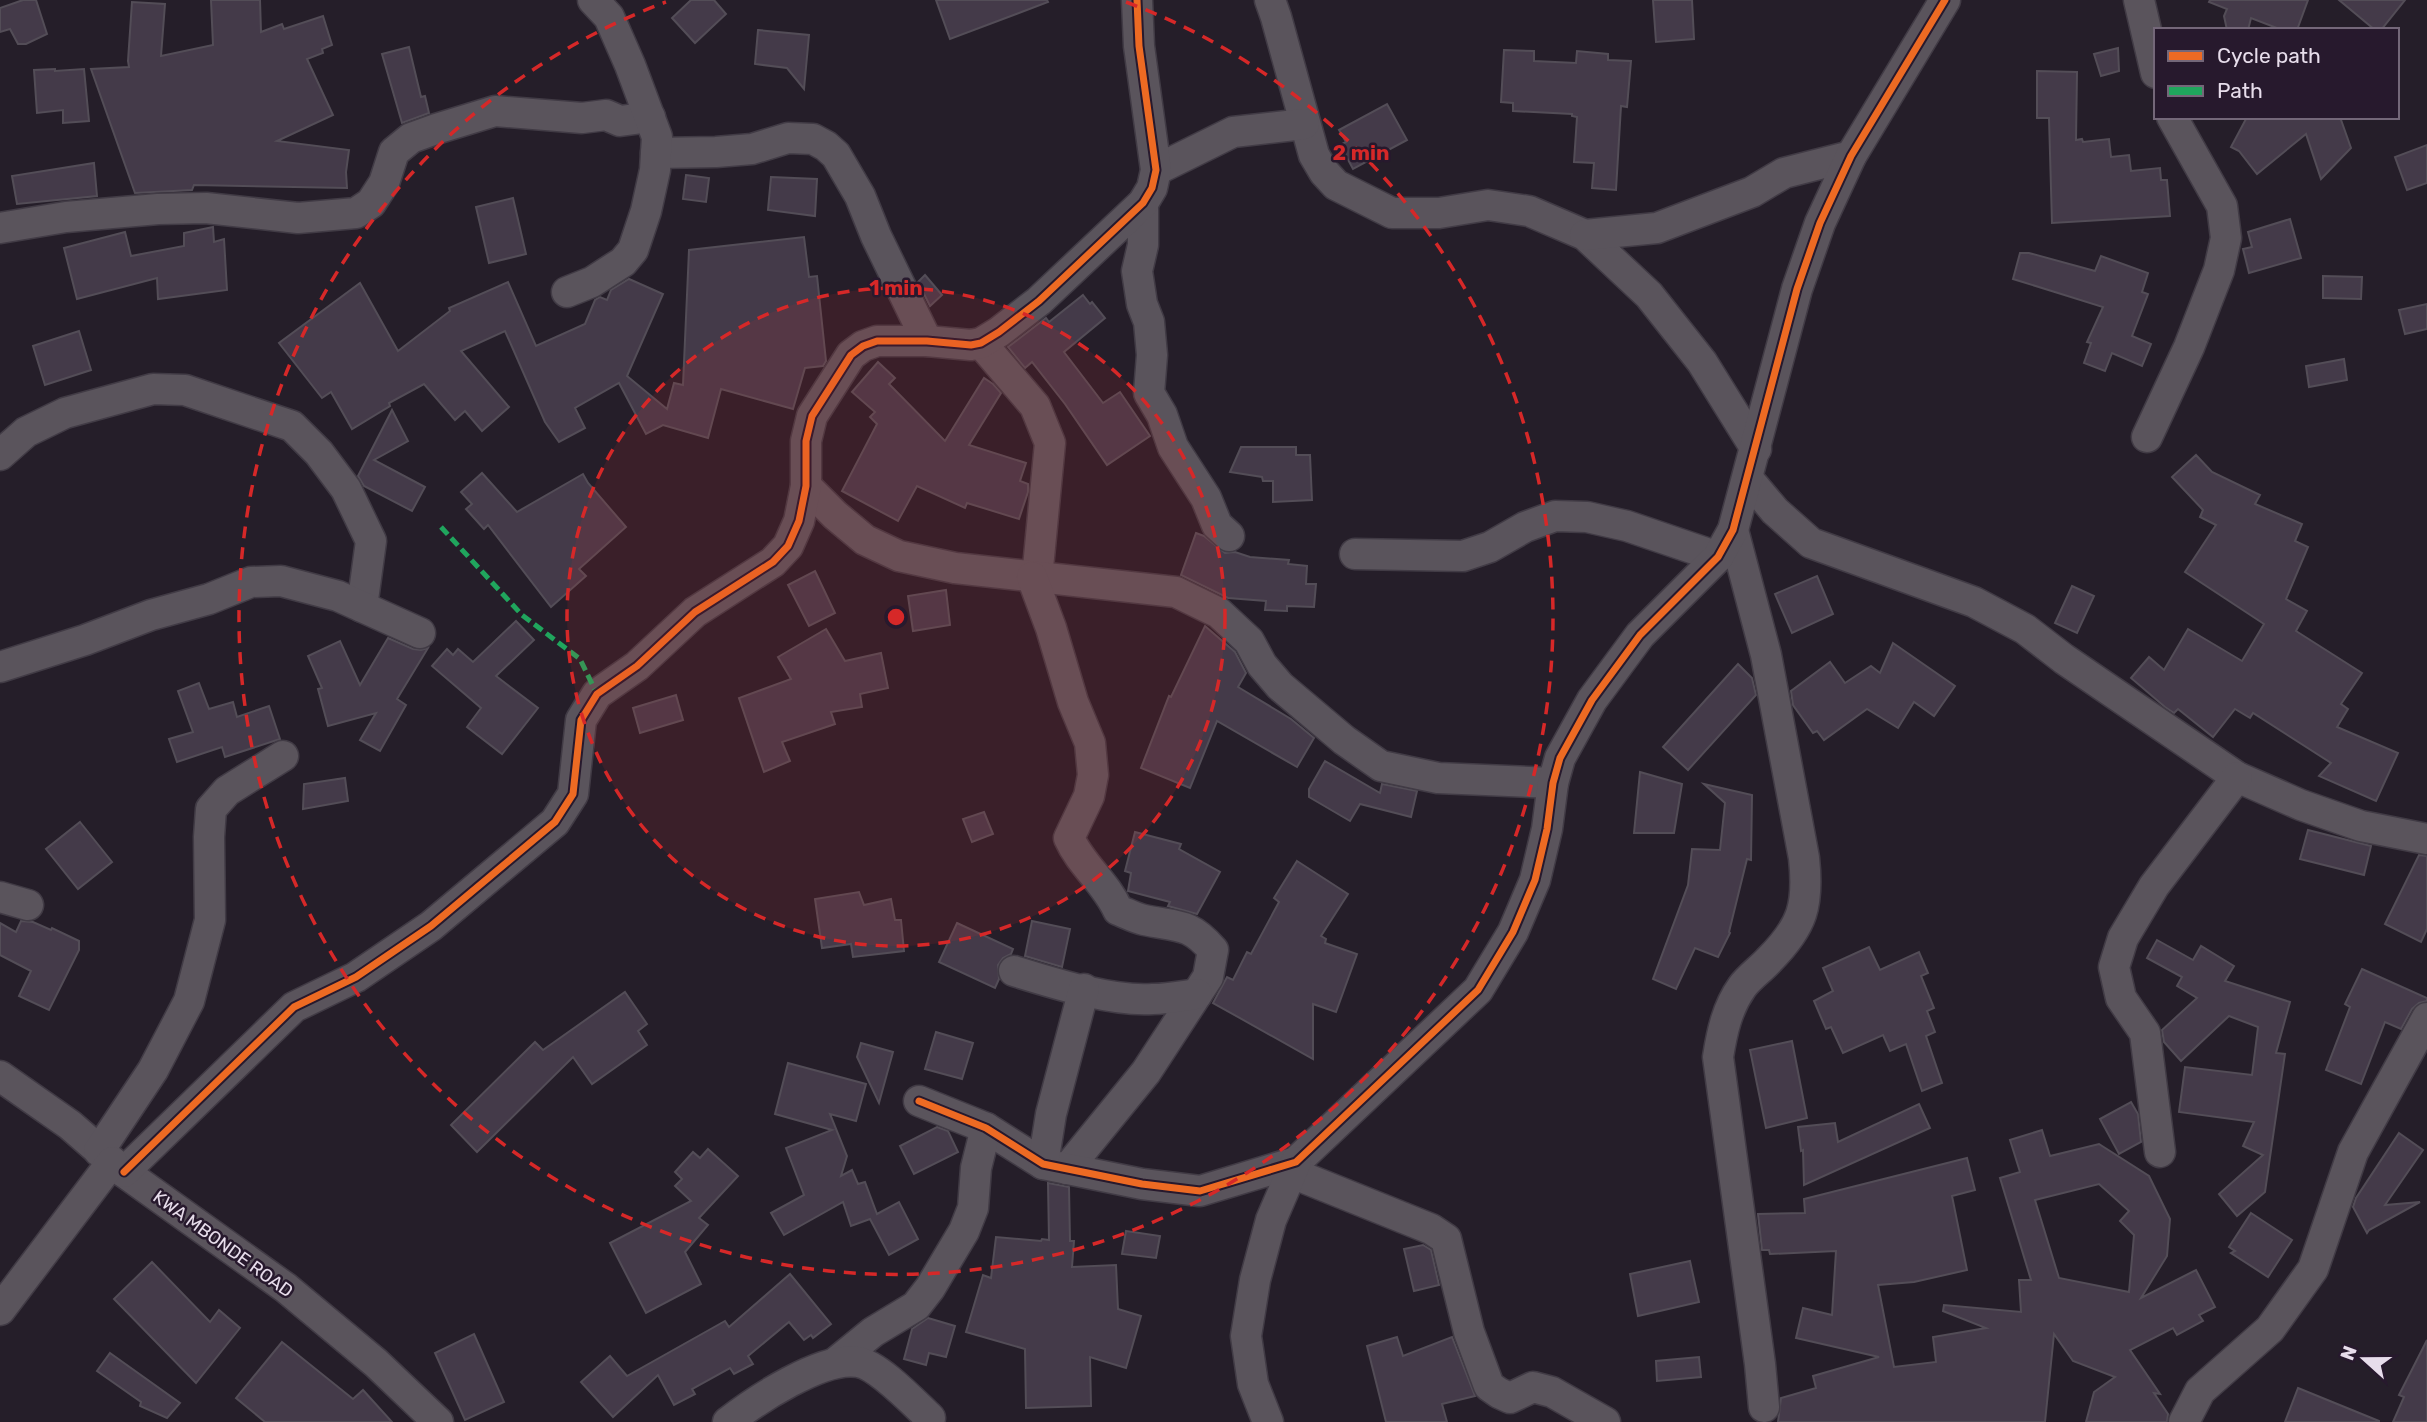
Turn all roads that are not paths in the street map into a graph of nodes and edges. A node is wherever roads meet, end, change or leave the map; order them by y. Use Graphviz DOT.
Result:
graph roads {
  1 [pos="593,0"];
  2 [pos="1137,0"];
  3 [pos="1269,0"];
  4 [pos="1945,0"];
  5 [pos="2139,0"];
  6 [pos="2154,64"];
  7 [pos="650,117"];
  8 [pos="2173,119"];
  9 [pos="1304,124"];
  10 [pos="656,153"];
  11 [pos="1851,156"];
  12 [pos="1156,170"];
  13 [pos="1143,203"];
  14 [pos="0,228"];
  15 [pos="1585,235"];
  16 [pos="567,292"];
  17 [pos="927,341"];
  18 [pos="981,343"];
  19 [pos="2147,437"];
  20 [pos="1756,449"];
  21 [pos="0,455"];
  22 [pos="1748,480"];
  23 [pos="806,486"];
  24 [pos="1733,530"];
  25 [pos="1229,536"];
  26 [pos="1355,554"];
  27 [pos="1718,557"];
  28 [pos="1034,578"];
  29 [pos="362,607"];
  30 [pos="420,633"];
  31 [pos="0,667"];
  32 [pos="283,755"];
  33 [pos="2237,777"];
  34 [pos="1553,783"];
  35 [pos="2427,839"];
  36 [pos="1014,971"];
  37 [pos="1084,989"];
  38 [pos="1196,994"];
  39 [pos="2427,1018"];
  40 [pos="0,1076"];
  41 [pos="919,1101"];
  42 [pos="986,1128"];
  43 [pos="2160,1152"];
  44 [pos="112,1162"];
  45 [pos="1055,1166"];
  46 [pos="1294,1167"];
  47 [pos="0,1310"];
  48 [pos="835,1363"];
  49 [pos="1764,1407"];
  50 [pos="930,1418"];
  51 [pos="438,1422"];
  52 [pos="728,1422"];
  53 [pos="1268,1422"];
  54 [pos="1605,1422"];
  55 [pos="2184,1422"];
  1 -- 7 [label="street"];
  2 -- 12 [label="street"];
  3 -- 9 [label="street"];
  4 -- 11 [label="street"];
  5 -- 6 [label="street"];
  7 -- 10 [label="street"];
  7 -- 14 [label="street"];
  8 -- 19 [label="street"];
  9 -- 12 [label="street"];
  9 -- 15 [label="street"];
  10 -- 16 [label="street"];
  10 -- 17 [label="street"];
  11 -- 15 [label="street"];
  11 -- 20 [label="street"];
  12 -- 13 [label="street"];
  13 -- 18 [label="street"];
  13 -- 25 [label="street"];
  15 -- 20 [label="street"];
  17 -- 18 [label="street"];
  17 -- 23 [label="street"];
  18 -- 28 [label="street"];
  20 -- 22 [label="street"];
  21 -- 29 [label="street"];
  22 -- 24 [label="street"];
  22 -- 33 [label="street"];
  23 -- 28 [label="street"];
  23 -- 44 [label="street"];
  24 -- 27 [label="street"];
  24 -- 49 [label="street"];
  26 -- 27 [label="street"];
  27 -- 34 [label="street"];
  28 -- 34 [label="street"];
  28 -- 38 [label="street"];
  29 -- 30 [label="street"];
  29 -- 31 [label="street"];
  32 -- 44 [label="street"];
  33 -- 35 [label="street"];
  33 -- 43 [label="street"];
  34 -- 46 [label="street"];
  36 -- 37 [label="street"];
  37 -- 38 [label="street"];
  37 -- 45 [label="street"];
  38 -- 45 [label="street"];
  39 -- 55 [label="street"];
  40 -- 44 [label="street, KWA MBONDE ROAD"];
  41 -- 42 [label="street"];
  42 -- 45 [label="street"];
  42 -- 48 [label="street"];
  44 -- 47 [label="street"];
  44 -- 51 [label="street, KWA MBONDE ROAD"];
  45 -- 46 [label="street"];
  46 -- 53 [label="street"];
  46 -- 54 [label="street"];
  48 -- 50 [label="street"];
  48 -- 52 [label="street"];
}
